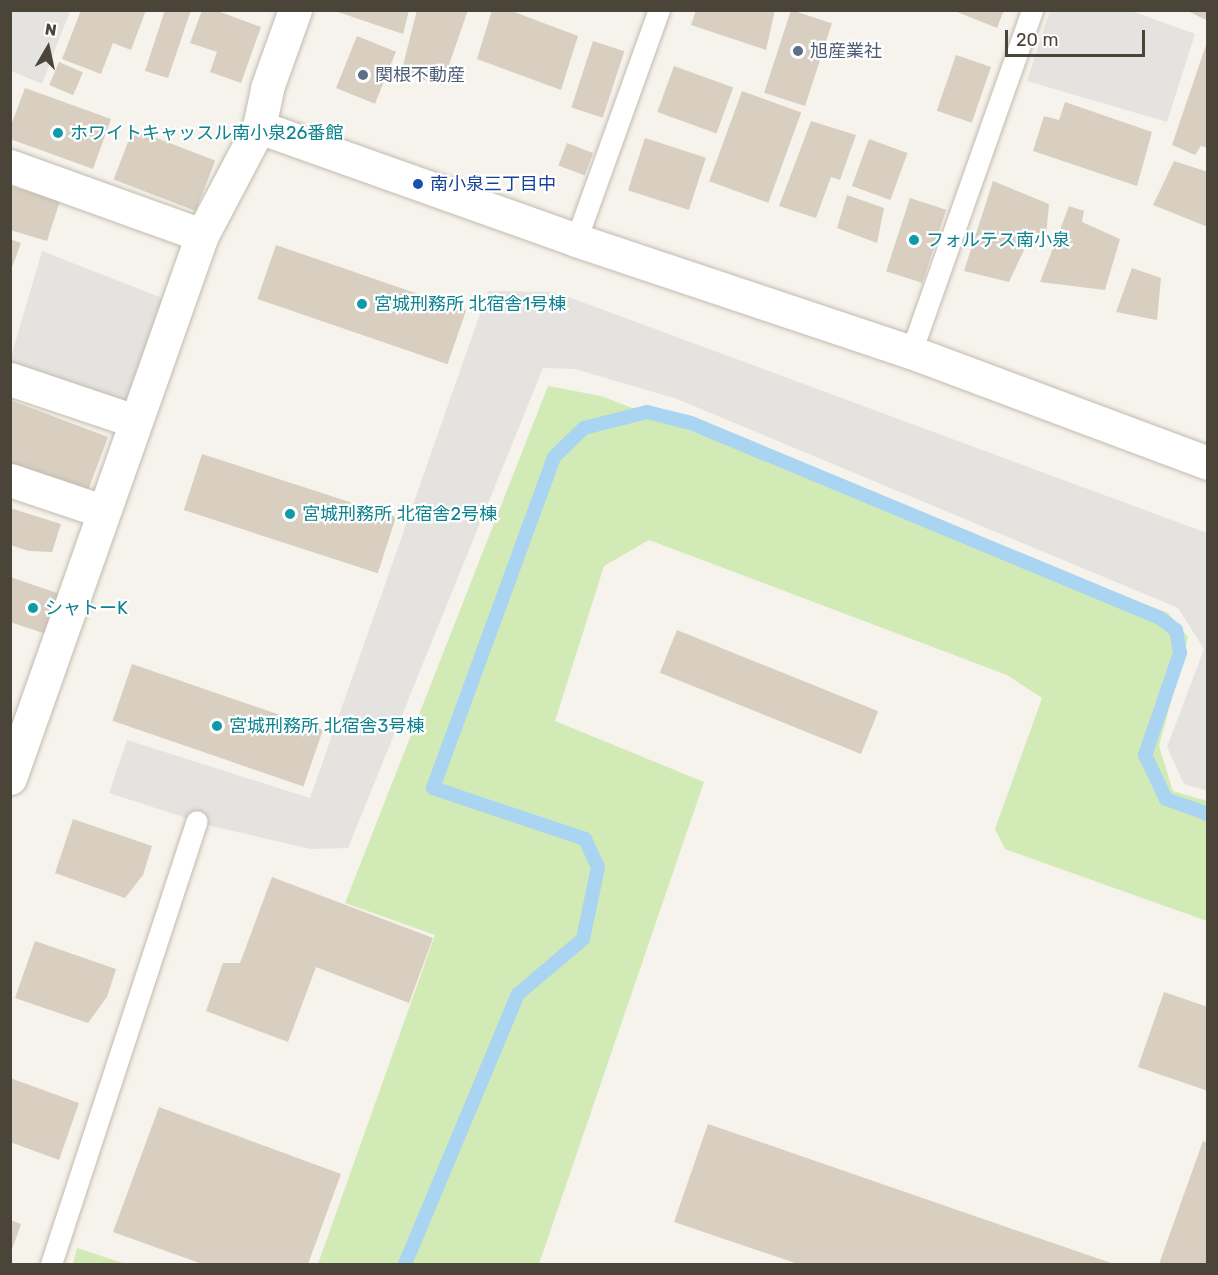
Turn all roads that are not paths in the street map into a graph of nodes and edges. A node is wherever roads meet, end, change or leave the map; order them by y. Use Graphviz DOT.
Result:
graph roads {
  1 [pos="659,10"];
  2 [pos="1032,10"];
  3 [pos="291,12"];
  4 [pos="259,127"];
  5 [pos="10,166"];
  6 [pos="202,235"];
  7 [pos="576,240"];
  8 [pos="911,352"];
  9 [pos="10,379"];
  10 [pos="135,421"];
  11 [pos="1208,462"];
  12 [pos="10,480"];
  13 [pos="102,511"];
  14 [pos="10,778"];
  15 [pos="197,821"];
  16 [pos="51,1264"];
  1 -- 7 [label="lane"];
  2 -- 8 [label="lane"];
  3 -- 4 [label="street"];
  4 -- 6 [label="street"];
  4 -- 7 [label="street"];
  5 -- 6 [label="street"];
  6 -- 10 [label="street"];
  7 -- 8 [label="street"];
  8 -- 11 [label="street"];
  9 -- 10 [label="street"];
  10 -- 13 [label="street"];
  12 -- 13 [label="street"];
  13 -- 14 [label="street"];
  15 -- 16 [label="lane"];
}
